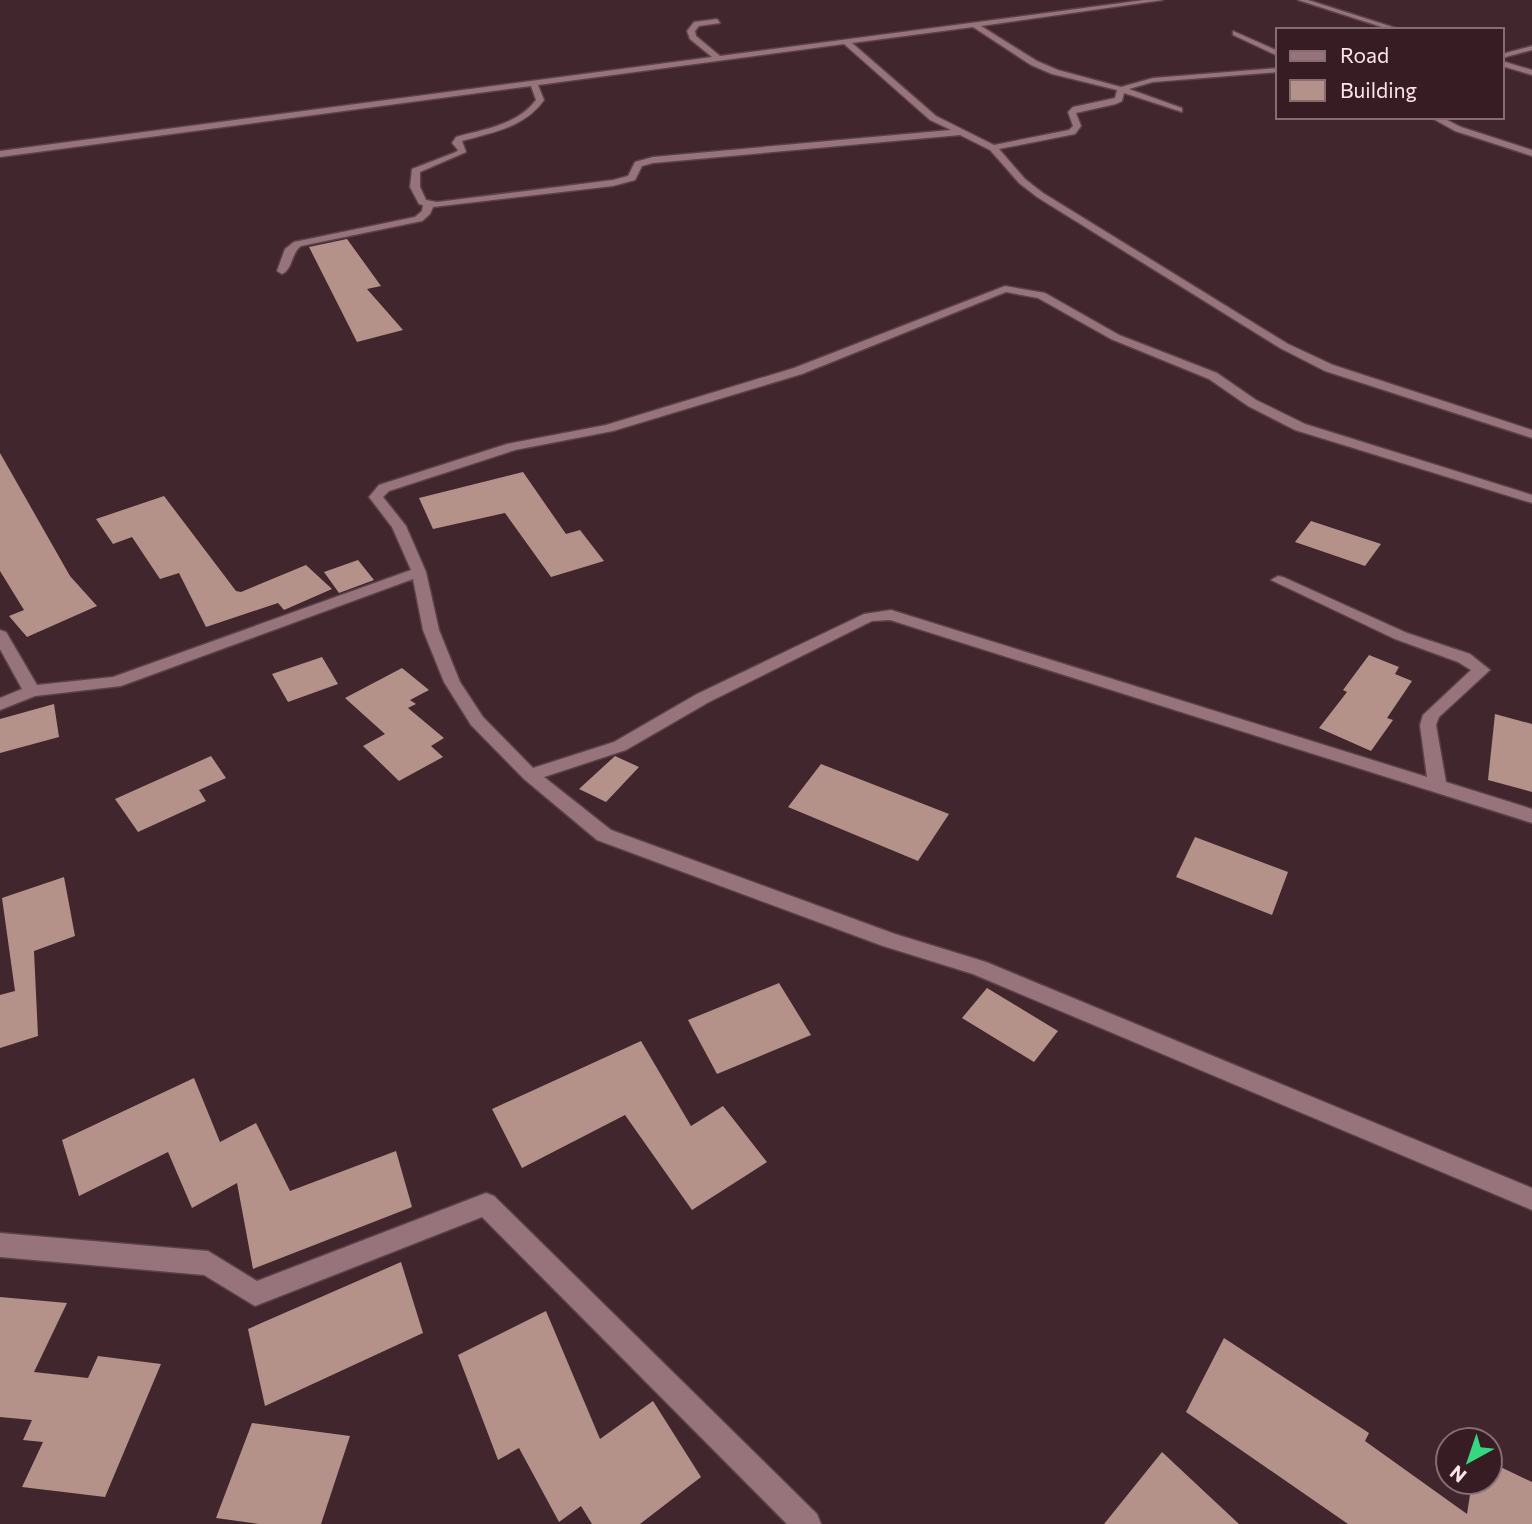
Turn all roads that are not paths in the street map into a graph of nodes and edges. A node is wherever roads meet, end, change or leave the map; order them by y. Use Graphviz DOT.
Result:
graph roads {
  1 [pos="1160,0"];
  2 [pos="1301,0"];
  3 [pos="1057,2"];
  4 [pos="1072,11"];
  5 [pos="717,21"];
  6 [pos="973,24"];
  7 [pos="1392,28"];
  8 [pos="1236,33"];
  9 [pos="845,41"];
  10 [pos="1532,48"];
  11 [pos="1276,53"];
  12 [pos="1504,55"];
  13 [pos="718,58"];
  14 [pos="1504,64"];
  15 [pos="1276,70"];
  16 [pos="1532,73"];
  17 [pos="533,82"];
  18 [pos="1121,89"];
  19 [pos="1180,110"];
  20 [pos="1438,119"];
  21 [pos="960,132"];
  22 [pos="993,148"];
  23 [pos="1532,153"];
  24 [pos="0,154"];
  25 [pos="428,205"];
  26 [pos="282,271"];
  27 [pos="1532,434"];
  28 [pos="1532,499"];
  29 [pos="419,572"];
  30 [pos="1278,580"];
  31 [pos="0,635"];
  32 [pos="32,691"];
  33 [pos="0,704"];
  34 [pos="530,775"];
  35 [pos="1437,785"];
  36 [pos="1532,816"];
  37 [pos="1532,1199"];
  38 [pos="0,1245"];
  39 [pos="807,1524"];
  1 -- 4 [label="street"];
  2 -- 7 [label="street"];
  3 -- 4 [label="street"];
  4 -- 6 [label="street"];
  5 -- 13 [label="street"];
  6 -- 9 [label="street"];
  6 -- 18 [label="street"];
  8 -- 11 [label="street"];
  9 -- 13 [label="street"];
  9 -- 21 [label="street"];
  10 -- 12 [label="street"];
  13 -- 17 [label="street"];
  14 -- 16 [label="street"];
  15 -- 18 [label="street"];
  17 -- 24 [label="street"];
  17 -- 25 [label="street"];
  18 -- 19 [label="street"];
  18 -- 22 [label="street"];
  20 -- 23 [label="street"];
  21 -- 22 [label="street"];
  21 -- 25 [label="street"];
  22 -- 27 [label="street"];
  25 -- 26 [label="street"];
  28 -- 29 [label="street"];
  29 -- 32 [label="street"];
  29 -- 34 [label="street"];
  30 -- 35 [label="street"];
  31 -- 32 [label="street"];
  32 -- 33 [label="street"];
  34 -- 35 [label="street"];
  34 -- 37 [label="street"];
  35 -- 36 [label="street"];
  38 -- 39 [label="street"];
}
